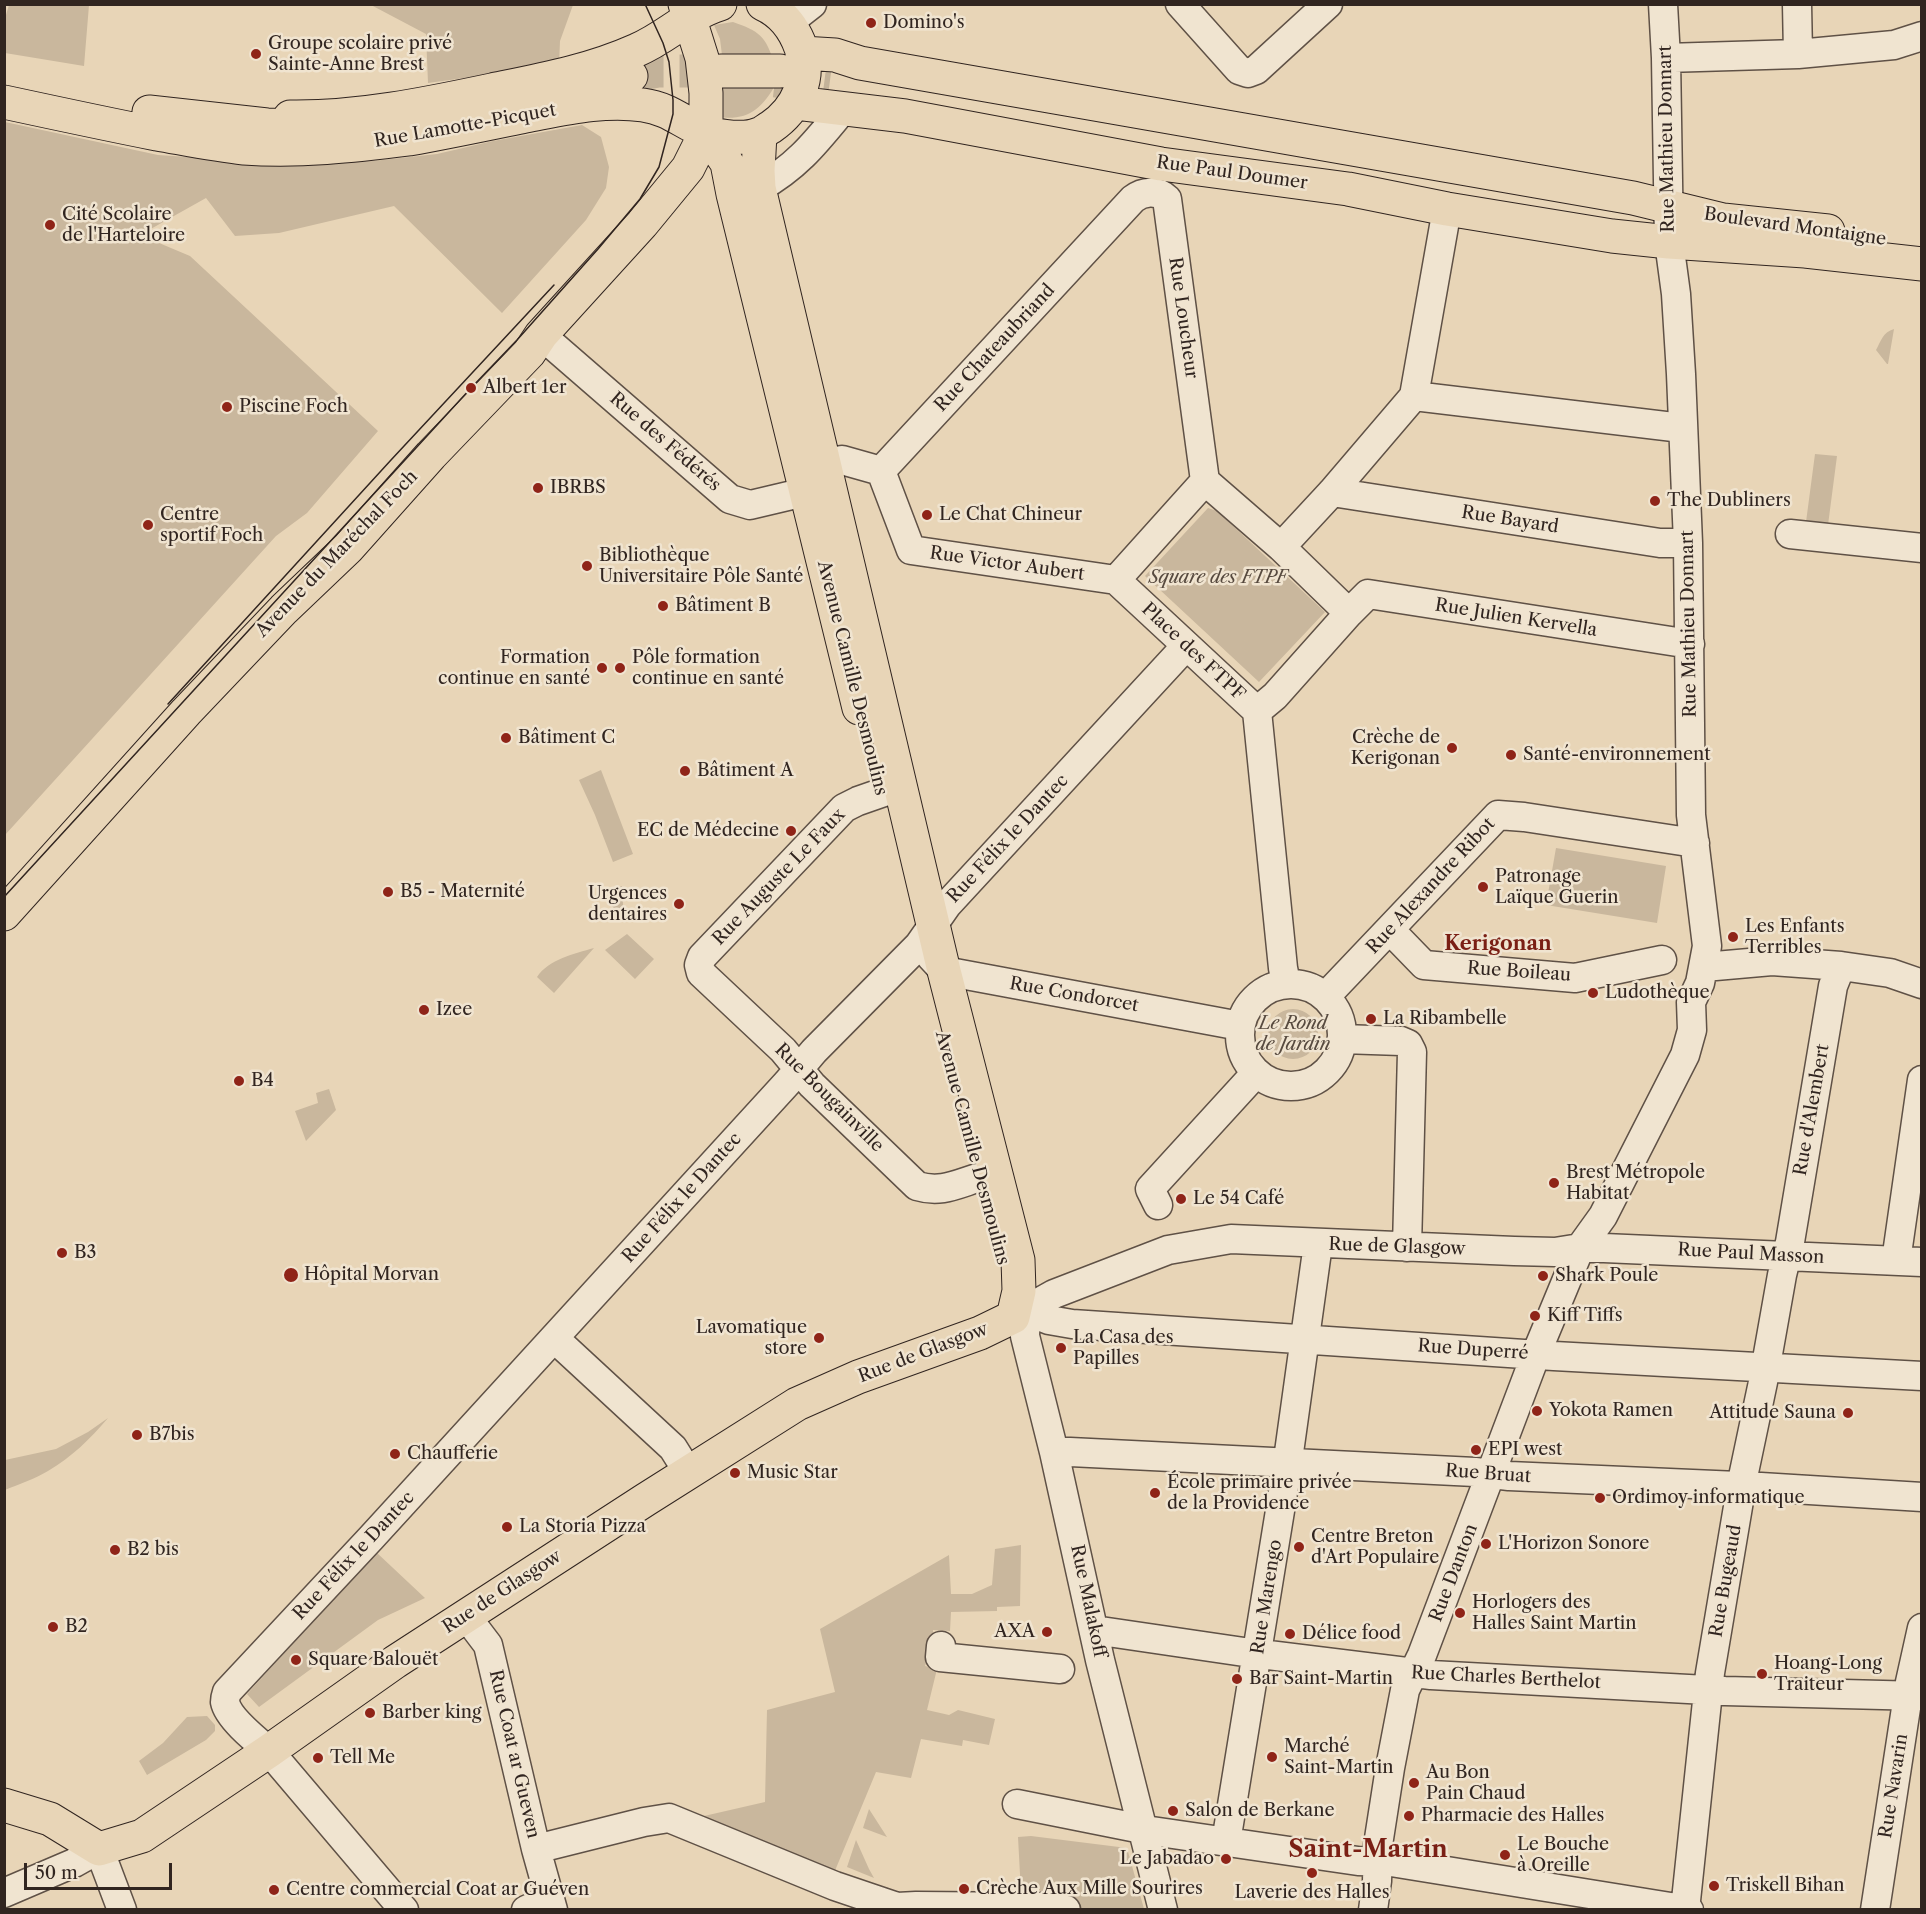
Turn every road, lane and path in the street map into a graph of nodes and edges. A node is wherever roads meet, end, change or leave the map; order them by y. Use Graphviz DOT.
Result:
graph roads {
  1 [pos="720,4"];
  2 [pos="1180,4"];
  3 [pos="1328,4"];
  4 [pos="1664,4"];
  5 [pos="1797,4"];
  6 [pos="788,10"];
  7 [pos="687,11"];
  8 [pos="1922,36"];
  9 [pos="1798,54"];
  10 [pos="1666,58"];
  11 [pos="784,68"];
  12 [pos="721,75"];
  13 [pos="4,83"];
  14 [pos="834,91"];
  15 [pos="4,102"];
  16 [pos="1037,102"];
  17 [pos="796,103"];
  18 [pos="171,114"];
  19 [pos="77,118"];
  20 [pos="706,132"];
  21 [pos="760,134"];
  22 [pos="1158,178"];
  23 [pos="759,188"];
  24 [pos="1348,189"];
  25 [pos="1668,207"];
  26 [pos="1447,209"];
  27 [pos="1669,242"];
  28 [pos="1922,244"];
  29 [pos="1922,264"];
  30 [pos="541,335"];
  31 [pos="1414,396"];
  32 [pos="1682,428"];
  33 [pos="825,463"];
  34 [pos="881,471"];
  35 [pos="1205,481"];
  36 [pos="805,492"];
  37 [pos="1332,492"];
  38 [pos="1790,534"];
  39 [pos="1688,543"];
  40 [pos="1281,547"];
  41 [pos="1922,548"];
  42 [pos="1116,580"];
  43 [pos="1349,613"];
  44 [pos="1690,644"];
  45 [pos="1186,646"];
  46 [pos="1257,711"];
  47 [pos="891,789"];
  48 [pos="1695,843"];
  49 [pos="4,914"];
  50 [pos="1390,930"];
  51 [pos="926,934"];
  52 [pos="1662,960"];
  53 [pos="699,965"];
  54 [pos="1841,966"];
  55 [pos="1704,967"];
  56 [pos="944,970"];
  57 [pos="1286,983"];
  58 [pos="1922,984"];
  59 [pos="1326,996"];
  60 [pos="1240,1026"];
  61 [pos="1342,1039"];
  62 [pos="798,1068"];
  63 [pos="1256,1073"];
  64 [pos="1922,1080"];
  65 [pos="977,1178"];
  66 [pos="1158,1205"];
  67 [pos="1318,1244"];
  68 [pos="1407,1247"];
  69 [pos="1580,1248"];
  70 [pos="1787,1255"];
  71 [pos="1909,1262"];
  72 [pos="1020,1306"];
  73 [pos="554,1338"];
  74 [pos="1305,1338"];
  75 [pos="1536,1354"];
  76 [pos="1766,1367"];
  77 [pos="1922,1376"];
  78 [pos="1054,1452"];
  79 [pos="1288,1463"];
  80 [pos="688,1472"];
  81 [pos="1492,1473"];
  82 [pos="1742,1487"];
  83 [pos="1922,1497"];
  84 [pos="466,1616"];
  85 [pos="1922,1628"];
  86 [pos="1094,1630"];
  87 [pos="941,1646"];
  88 [pos="1258,1653"];
  89 [pos="1060,1669"];
  90 [pos="1413,1673"];
  91 [pos="1708,1690"];
  92 [pos="1915,1695"];
  93 [pos="269,1751"];
  94 [pos="1017,1804"];
  95 [pos="4,1805"];
  96 [pos="1143,1829"];
  97 [pos="1226,1842"];
  98 [pos="99,1849"];
  99 [pos="536,1849"];
  100 [pos="1377,1862"];
  101 [pos="4,1893"];
  102 [pos="543,1906"];
  103 [pos="898,1908"];
  104 [pos="1686,1909"];
  105 [pos="122,1910"];
  106 [pos="404,1910"];
  107 [pos="1066,1910"];
  108 [pos="1162,1910"];
  109 [pos="1372,1910"];
  110 [pos="1875,1910"];
  1 -- 7 [label="main road, Rue Lamotte-Picquet"];
  2 -- 3 [label="street"];
  4 -- 10 [label="street, Rue Mathieu Donnart"];
  5 -- 9 [label="street"];
  6 -- 11 [label="main road"];
  7 -- 18 [label="main road, Rue Lamotte-Picquet"];
  7 -- 20 [label="main road"];
  8 -- 9 [label="street"];
  9 -- 10 [label="street"];
  10 -- 25 [label="street, Rue Mathieu Donnart"];
  11 -- 12 [label="main road"];
  11 -- 16 [label="main road"];
  11 -- 17 [label="main road"];
  13 -- 18 [label="main road, Rue Lamotte-Picquet"];
  14 -- 16 [label="main road"];
  14 -- 17 [label="main road, Rue Paul Doumer"];
  14 -- 22 [label="main road, Rue Paul Doumer"];
  14 -- 23 [label="street"];
  14 -- 24 [label="main road"];
  15 -- 19 [label="main road, Rue Lamotte-Picquet"];
  16 -- 25 [label="main road"];
  17 -- 21 [label="main road"];
  18 -- 19 [label="main road, Rue Lamotte-Picquet"];
  19 -- 20 [label="main road, Rue Lamotte-Picquet"];
  20 -- 21 [label="main road"];
  20 -- 30 [label="main road, Avenue du Maréchal Foch"];
  20 -- 36 [label="main road, Avenue Camille Desmoulins"];
  21 -- 23 [label="main road, Avenue Camille Desmoulins"];
  22 -- 24 [label="main road, Rue Paul Doumer"];
  22 -- 34 [label="street, Rue Chateaubriand"];
  22 -- 35 [label="street, Rue Loucheur"];
  23 -- 33 [label="main road, Avenue Camille Desmoulins"];
  24 -- 26 [label="main road, Rue Paul Doumer"];
  25 -- 27 [label="street, Rue Mathieu Donnart"];
  25 -- 28 [label="main road, Boulevard Montaigne"];
  26 -- 27 [label="main road, Rue Paul Doumer"];
  26 -- 31 [label="street"];
  27 -- 29 [label="main road, Boulevard Montaigne"];
  27 -- 32 [label="street, Rue Mathieu Donnart"];
  30 -- 36 [label="street, Rue des Fédérés"];
  30 -- 49 [label="main road, Avenue du Maréchal Foch"];
  31 -- 32 [label="street"];
  31 -- 37 [label="street"];
  32 -- 39 [label="street, Rue Mathieu Donnart"];
  33 -- 34 [label="street"];
  33 -- 47 [label="main road, Avenue Camille Desmoulins"];
  34 -- 42 [label="street, Rue Victor Aubert"];
  35 -- 40 [label="street"];
  35 -- 42 [label="street"];
  36 -- 47 [label="main road, Avenue Camille Desmoulins"];
  37 -- 39 [label="street, Rue Bayard"];
  37 -- 40 [label="street"];
  38 -- 41 [label="street"];
  39 -- 44 [label="street, Rue Mathieu Donnart"];
  40 -- 43 [label="street"];
  42 -- 45 [label="street, Place des FTPF"];
  43 -- 44 [label="street, Rue Julien Kervella"];
  43 -- 46 [label="street, Place des FTPF"];
  44 -- 48 [label="street, Rue Mathieu Donnart"];
  45 -- 46 [label="street, Place des FTPF"];
  45 -- 51 [label="street, Rue Félix le Dantec"];
  46 -- 57 [label="street"];
  47 -- 51 [label="main road, Avenue Camille Desmoulins"];
  47 -- 53 [label="street, Rue Auguste Le Faux"];
  48 -- 50 [label="street, Rue Alexandre Ribot"];
  48 -- 55 [label="street, Rue Mathieu Donnart"];
  50 -- 52 [label="street, Rue Boileau"];
  50 -- 59 [label="street, Rue Alexandre Ribot"];
  51 -- 56 [label="main road, Avenue Camille Desmoulins"];
  51 -- 62 [label="street, Rue Félix le Dantec"];
  51 -- 65 [label="main road, Avenue Camille Desmoulins"];
  53 -- 62 [label="street, Rue Bougainville"];
  54 -- 55 [label="street"];
  54 -- 58 [label="street"];
  54 -- 70 [label="street, Rue d'Alembert"];
  55 -- 69 [label="street, Rue Mathieu Donnart"];
  56 -- 60 [label="street, Rue Condorcet"];
  56 -- 72 [label="main road, Avenue Camille Desmoulins"];
  57 -- 59 [label="street"];
  57 -- 60 [label="street"];
  59 -- 61 [label="street"];
  60 -- 63 [label="street"];
  61 -- 63 [label="street"];
  61 -- 68 [label="street"];
  62 -- 65 [label="street, Rue Bougainville"];
  62 -- 73 [label="street, Rue Félix le Dantec"];
  63 -- 66 [label="street"];
  64 -- 71 [label="street"];
  65 -- 72 [label="main road, Avenue Camille Desmoulins"];
  67 -- 68 [label="street, Rue de Glasgow"];
  67 -- 72 [label="street, Rue de Glasgow"];
  67 -- 74 [label="street, Rue Marengo"];
  68 -- 69 [label="street, Rue de Glasgow"];
  69 -- 70 [label="street, Rue Paul Masson"];
  69 -- 75 [label="street, Rue Danton"];
  70 -- 71 [label="street, Rue Paul Masson"];
  70 -- 76 [label="street, Rue Bugeaud"];
  72 -- 74 [label="street, Rue Duperré"];
  72 -- 78 [label="street, Rue Malakoff"];
  72 -- 80 [label="main road, Rue de Glasgow"];
  73 -- 80 [label="street"];
  73 -- 93 [label="street, Rue Félix le Dantec"];
  74 -- 75 [label="street, Rue Duperré"];
  74 -- 79 [label="street, Rue Marengo"];
  75 -- 76 [label="street, Rue Duperré"];
  75 -- 81 [label="street, Rue Danton"];
  76 -- 77 [label="street, Rue Duperré"];
  76 -- 82 [label="street, Rue Bugeaud"];
  78 -- 79 [label="street, Rue Bruat"];
  78 -- 86 [label="street, Rue Malakoff"];
  79 -- 81 [label="street, Rue Bruat"];
  79 -- 88 [label="street, Rue Marengo"];
  80 -- 84 [label="main road, Rue de Glasgow"];
  81 -- 82 [label="street, Rue Bruat"];
  81 -- 90 [label="street, Rue Danton"];
  82 -- 83 [label="street, Rue Bruat"];
  82 -- 91 [label="street, Rue Bugeaud"];
  84 -- 93 [label="main road, Rue de Glasgow"];
  84 -- 99 [label="street, Rue Coat ar Gueven"];
  85 -- 92 [label="street, Rue Navarin"];
  86 -- 88 [label="street, Rue Charles Berthelot"];
  86 -- 96 [label="street, Rue Malakoff"];
  87 -- 89 [label="street"];
  88 -- 90 [label="street, Rue Charles Berthelot"];
  88 -- 97 [label="street, Rue Marengo"];
  90 -- 91 [label="street, Rue Charles Berthelot"];
  90 -- 100 [label="street, Rue Danton"];
  91 -- 92 [label="street, Rue Charles Berthelot"];
  91 -- 104 [label="street, Rue Bugeaud"];
  92 -- 110 [label="street, Rue Navarin"];
  93 -- 98 [label="main road, Rue de Glasgow"];
  93 -- 106 [label="street, Rue Félix le Dantec"];
  94 -- 96 [label="street"];
  95 -- 98 [label="main road"];
  96 -- 97 [label="street"];
  96 -- 108 [label="street, Rue Malakoff"];
  97 -- 100 [label="street"];
  98 -- 101 [label="street, Rue de Glasgow"];
  98 -- 105 [label="street"];
  99 -- 102 [label="street, Rue Coat ar Gueven"];
  99 -- 103 [label="street"];
  100 -- 104 [label="street"];
  100 -- 109 [label="street, Rue Danton"];
  103 -- 107 [label="street"];
}
